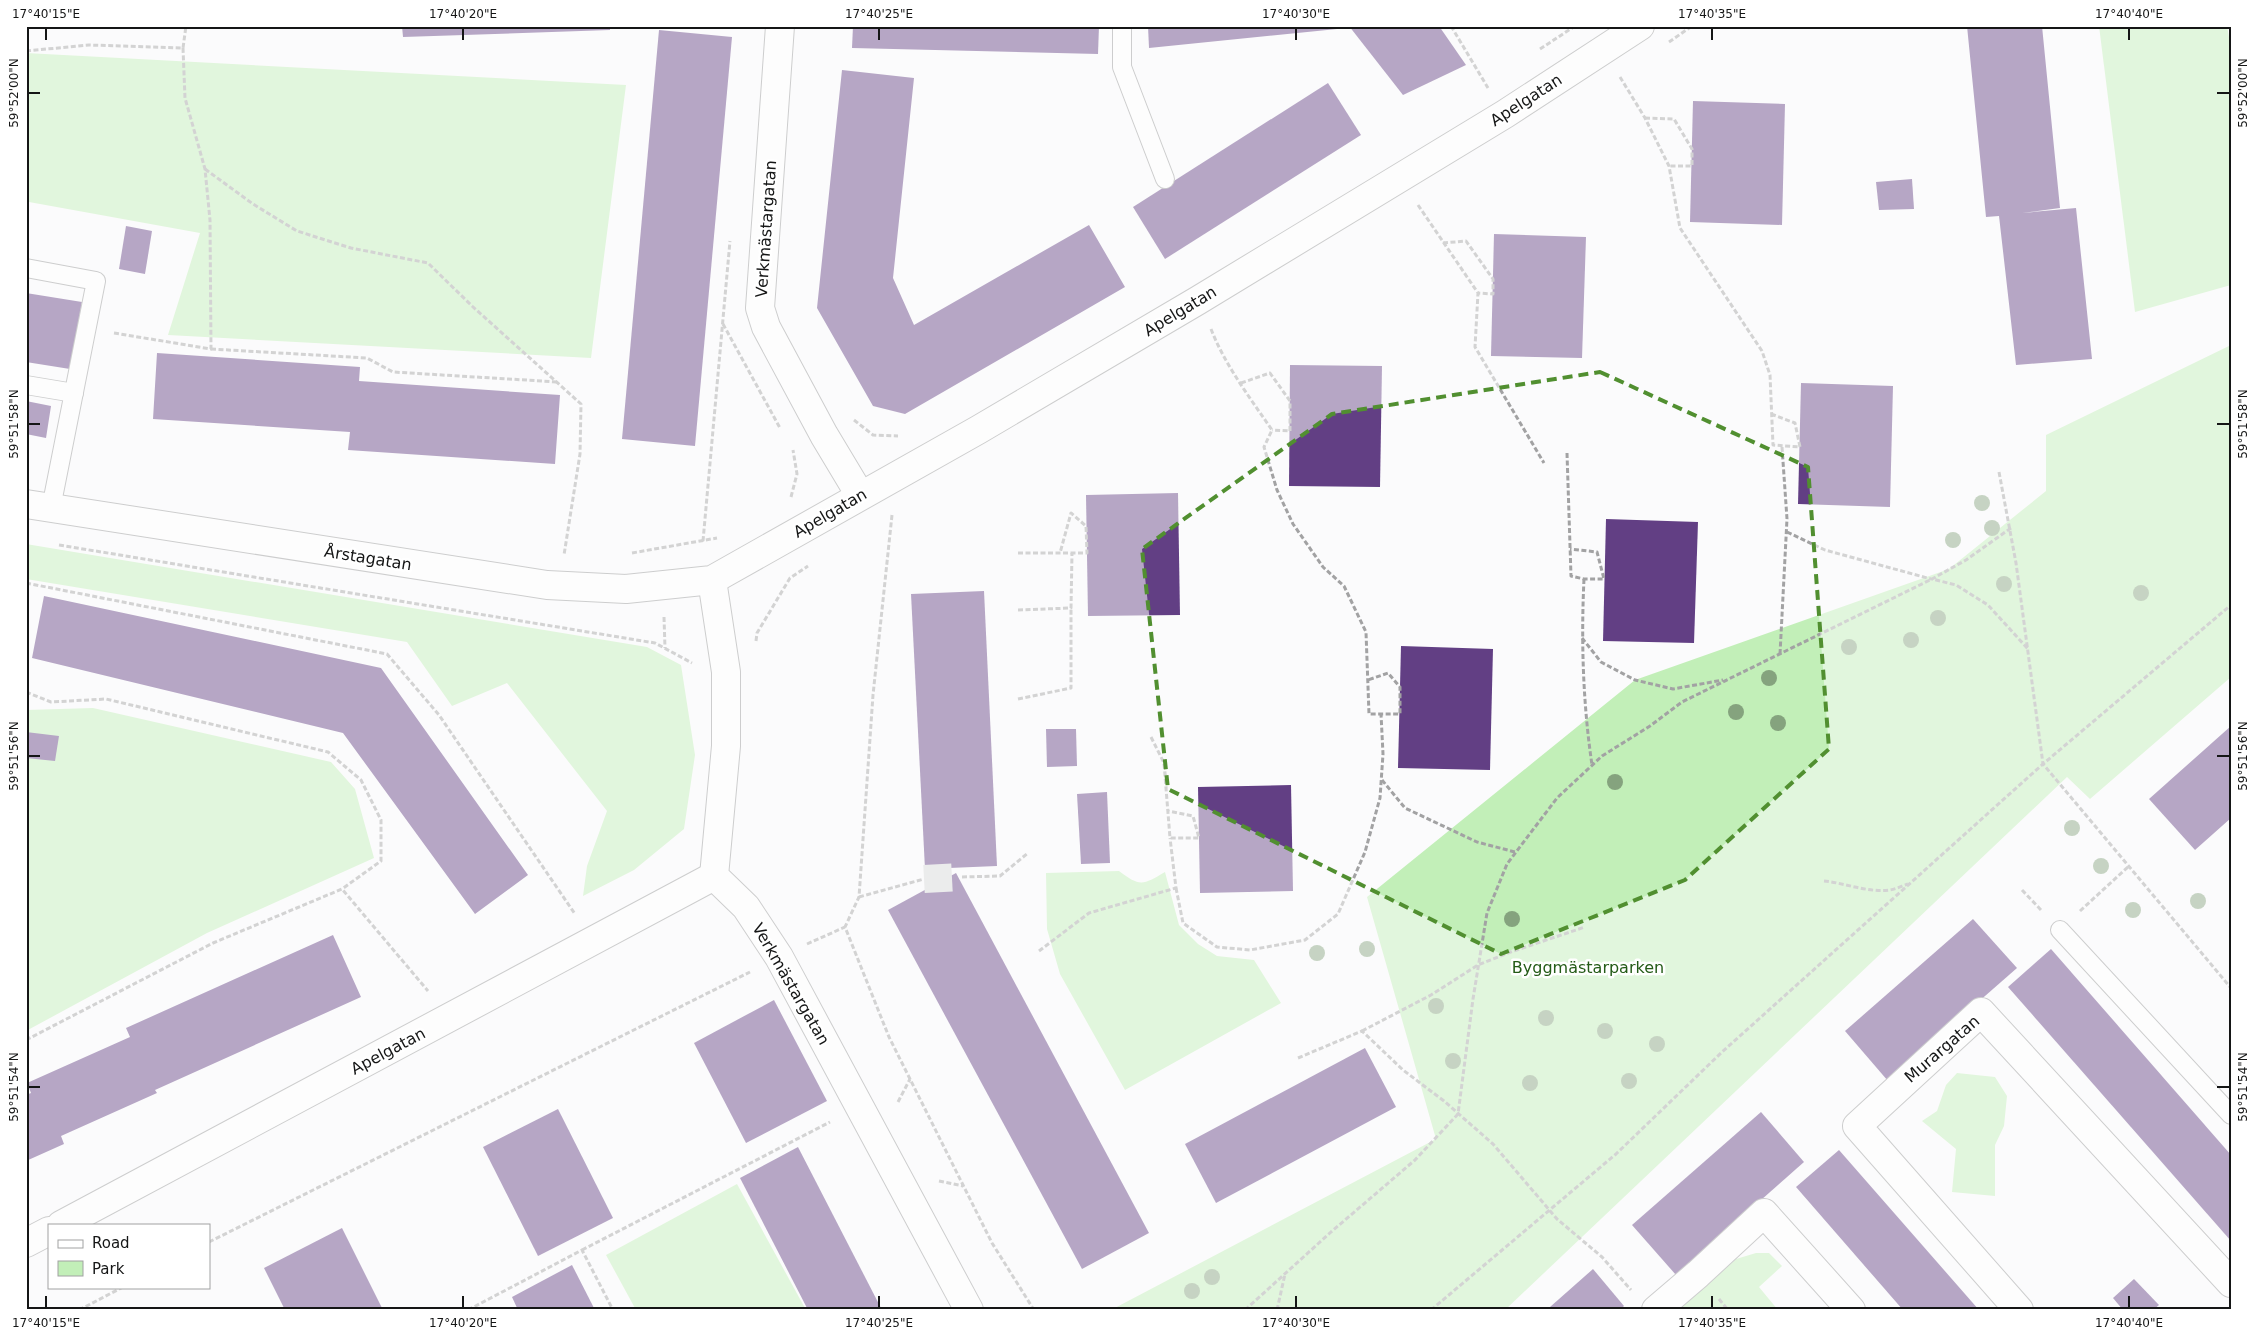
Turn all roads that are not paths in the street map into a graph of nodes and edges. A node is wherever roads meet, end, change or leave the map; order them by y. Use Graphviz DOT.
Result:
graph roads {
  1 [pos="780,26"];
  2 [pos="1122,26"];
  3 [pos="1640,26"];
  4 [pos="1165,179"];
  5 [pos="26,268"];
  6 [pos="26,385"];
  7 [pos="74,393"];
  8 [pos="860,495"];
  9 [pos="39,507"];
  10 [pos="712,580"];
  11 [pos="714,876"];
  12 [pos="2060,930"];
  13 [pos="2231,1114"];
  14 [pos="63,1224"];
  15 [pos="48,1232"];
  16 [pos="26,1244"];
  17 [pos="2231,1283"];
  18 [pos="1645,1302"];
  19 [pos="969,1310"];
  20 [pos="1851,1310"];
  21 [pos="2019,1310"];
  1 -- 8 [label="street, Verkmästargatan"];
  2 -- 4 [label="lane"];
  3 -- 8 [label="street, Apelgatan"];
  5 -- 7 [label="lane"];
  6 -- 7 [label="lane"];
  7 -- 9 [label="lane"];
  8 -- 10 [label="street, Apelgatan"];
  9 -- 10 [label="street, Årstagatan"];
  10 -- 11 [label="street"];
  11 -- 14 [label="street, Apelgatan"];
  11 -- 19 [label="street, Verkmästargatan"];
  12 -- 13 [label="lane"];
  15 -- 16 [label="street"];
  17 -- 21 [label="street, Murargatan"];
  18 -- 20 [label="street"];
}
